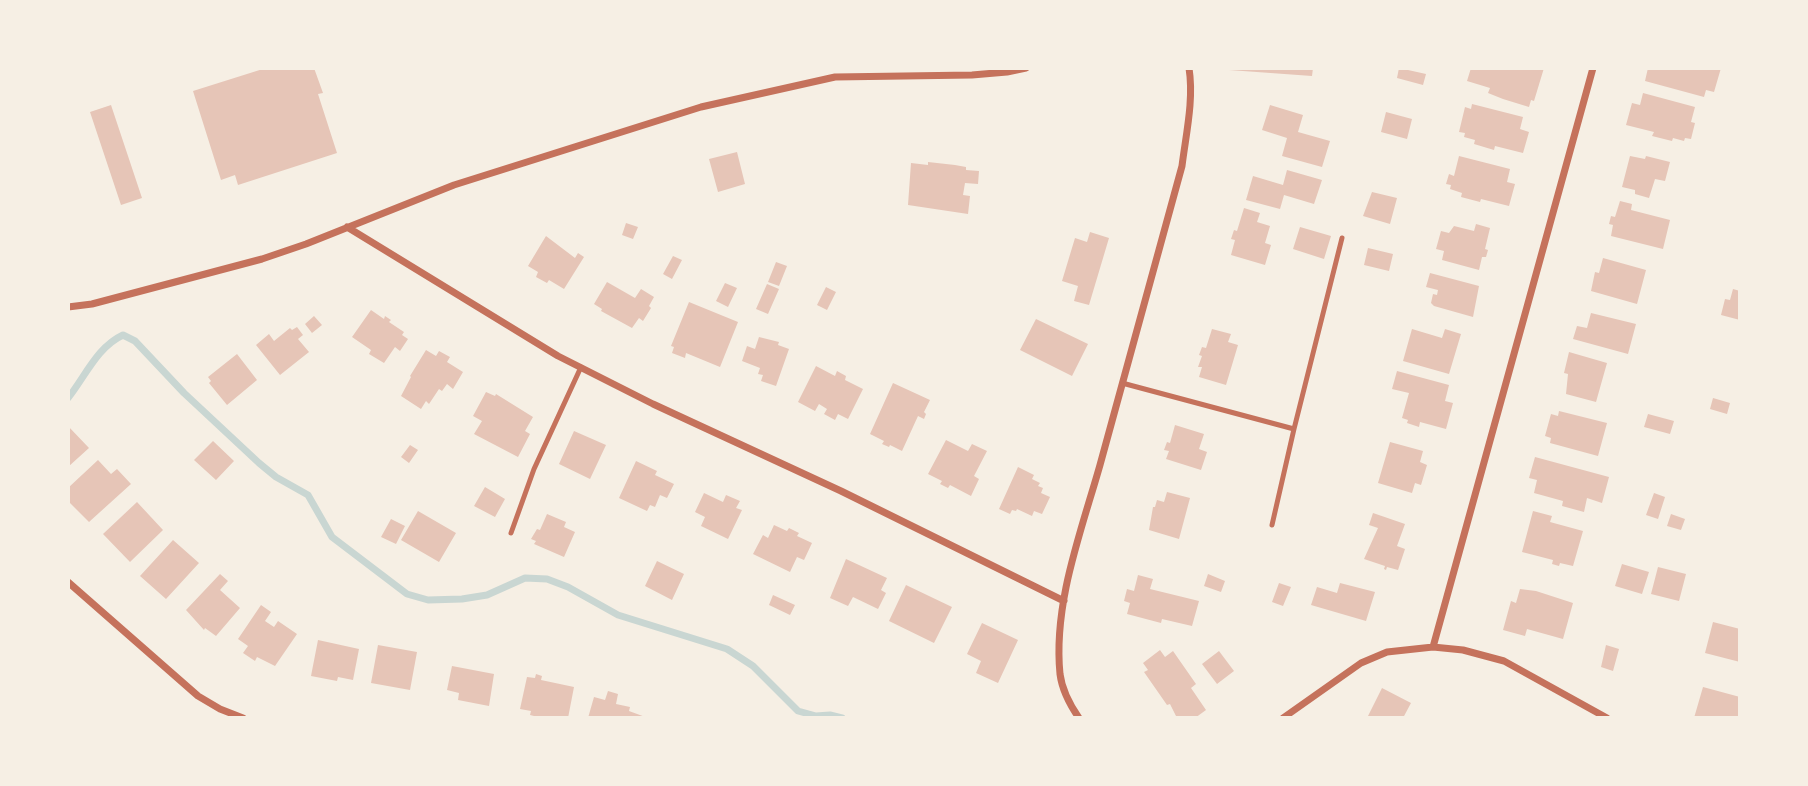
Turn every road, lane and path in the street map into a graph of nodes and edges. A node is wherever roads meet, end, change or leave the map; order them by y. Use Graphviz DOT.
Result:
graph roads {
  1 [pos="1026,68"];
  2 [pos="1189,68"];
  3 [pos="1593,68"];
  4 [pos="347,227"];
  5 [pos="1342,239"];
  6 [pos="68,306"];
  7 [pos="581,367"];
  8 [pos="1122,383"];
  9 [pos="1294,429"];
  10 [pos="1272,525"];
  11 [pos="511,533"];
  12 [pos="68,582"];
  13 [pos="1064,601"];
  14 [pos="1433,647"];
  15 [pos="243,718"];
  16 [pos="1079,718"];
  17 [pos="1283,718"];
  18 [pos="1608,718"];
  1 -- 4 [label="street"];
  2 -- 8 [label="street"];
  3 -- 14 [label="street"];
  4 -- 6 [label="street"];
  4 -- 7 [label="street"];
  5 -- 9 [label="lane"];
  7 -- 11 [label="lane"];
  7 -- 13 [label="street"];
  8 -- 9 [label="lane"];
  8 -- 13 [label="street"];
  9 -- 10 [label="lane"];
  12 -- 15 [label="street"];
  13 -- 16 [label="street"];
  14 -- 17 [label="street"];
  14 -- 18 [label="street"];
}
